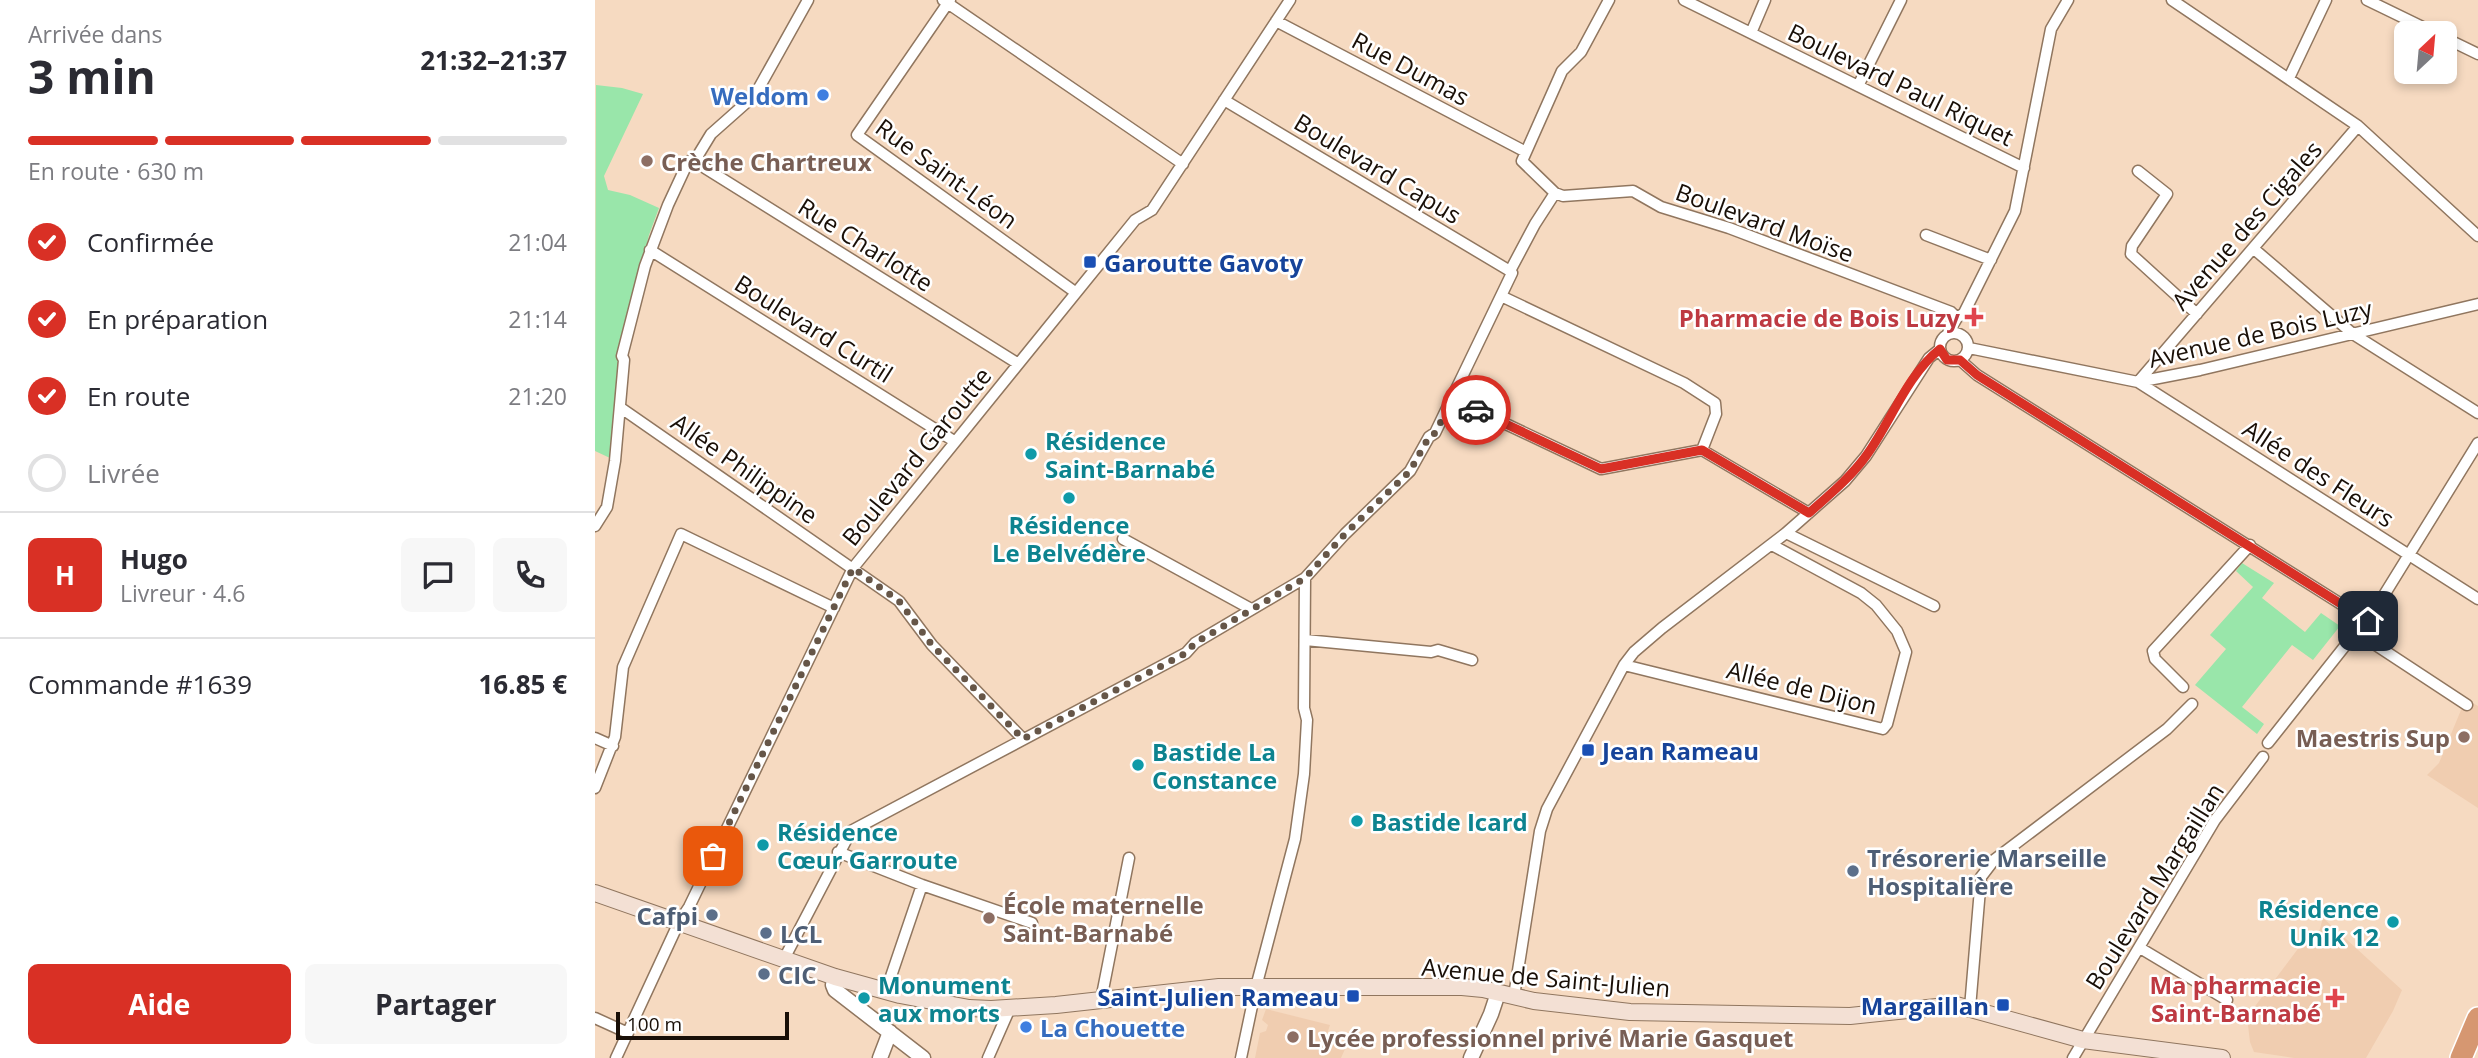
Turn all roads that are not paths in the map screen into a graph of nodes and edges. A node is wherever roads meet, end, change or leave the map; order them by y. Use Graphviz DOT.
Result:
graph roads {
  1 [pos="808,0"];
  2 [pos="1290,0"];
  3 [pos="1609,0"];
  4 [pos="1684,0"];
  5 [pos="1765,0"];
  6 [pos="1901,0"];
  7 [pos="2068,0"];
  8 [pos="2172,0"];
  9 [pos="2326,0"];
  10 [pos="2367,0"];
  11 [pos="946,1"];
  12 [pos="1276,21"];
  13 [pos="2410,21"];
  14 [pos="1751,33"];
  15 [pos="2457,44"];
  16 [pos="2478,54"];
  17 [pos="2289,78"];
  18 [pos="1858,86"];
  19 [pos="1224,100"];
  20 [pos="2358,126"];
  21 [pos="1526,152"];
  22 [pos="697,157"];
  23 [pos="1183,164"];
  24 [pos="2024,168"];
  25 [pos="2138,171"];
  26 [pos="1555,193"];
  27 [pos="1926,235"];
  28 [pos="2478,236"];
  29 [pos="2254,249"];
  30 [pos="650,250"];
  31 [pos="1991,260"];
  32 [pos="1510,271"];
  33 [pos="1075,292"];
  34 [pos="1501,296"];
  35 [pos="2478,304"];
  36 [pos="2193,311"];
  37 [pos="1957,318"];
  38 [pos="1948,333"];
  39 [pos="2353,334"];
  40 [pos="1969,348"];
  41 [pos="1940,349"];
  42 [pos="1960,360"];
  43 [pos="1017,363"];
  44 [pos="2138,382"];
  45 [pos="1453,399"];
  46 [pos="621,408"];
  47 [pos="2478,413"];
  48 [pos="954,441"];
  49 [pos="2478,443"];
  50 [pos="1702,450"];
  51 [pos="1809,513"];
  52 [pos="595,526"];
  53 [pos="1786,533"];
  54 [pos="1123,539"];
  55 [pos="1772,545"];
  56 [pos="2250,545"];
  57 [pos="2407,555"];
  58 [pos="853,568"];
  59 [pos="1305,578"];
  60 [pos="2478,599"];
  61 [pos="1934,606"];
  62 [pos="834,608"];
  63 [pos="1251,609"];
  64 [pos="2368,621"];
  65 [pos="2356,632"];
  66 [pos="1305,640"];
  67 [pos="1472,660"];
  68 [pos="1624,665"];
  69 [pos="2183,687"];
  70 [pos="2192,704"];
  71 [pos="2466,705"];
  72 [pos="595,738"];
  73 [pos="1023,739"];
  74 [pos="2268,743"];
  75 [pos="613,746"];
  76 [pos="2263,757"];
  77 [pos="595,788"];
  78 [pos="838,852"];
  79 [pos="1129,858"];
  80 [pos="922,885"];
  81 [pos="595,893"];
  82 [pos="679,922"];
  83 [pos="1033,922"];
  84 [pos="2140,948"];
  85 [pos="784,960"];
  86 [pos="835,977"];
  87 [pos="1257,987"];
  88 [pos="886,991"];
  89 [pos="1506,994"];
  90 [pos="1101,1000"];
  91 [pos="2227,1000"];
  92 [pos="1010,1008"];
  93 [pos="1970,1008"];
  94 [pos="595,1018"];
  95 [pos="2478,1018"];
  96 [pos="890,1032"];
  97 [pos="628,1033"];
  98 [pos="2083,1040"];
  99 [pos="616,1058"];
  100 [pos="880,1058"];
  101 [pos="923,1058"];
  102 [pos="988,1058"];
  103 [pos="1241,1058"];
  104 [pos="1471,1058"];
  105 [pos="2073,1058"];
  106 [pos="2221,1058"];
  107 [pos="2461,1058"];
  1 -- 22 [label="street"];
  2 -- 12 [label="street, Boulevard Garoutte"];
  3 -- 21 [label="street"];
  4 -- 14 [label="street, Boulevard Paul Riquet"];
  5 -- 14 [label="street"];
  6 -- 18 [label="street"];
  7 -- 24 [label="street"];
  8 -- 17 [label="street"];
  9 -- 17 [label="street"];
  10 -- 13 [label="street"];
  11 -- 23 [label="street"];
  11 -- 33 [label="street, Rue Saint-Léon"];
  12 -- 19 [label="street, Boulevard Garoutte"];
  12 -- 21 [label="street, Rue Dumas"];
  14 -- 18 [label="street, Boulevard Paul Riquet"];
  15 -- 16 [label="street"];
  17 -- 20 [label="street"];
  18 -- 24 [label="street, Boulevard Paul Riquet"];
  19 -- 23 [label="street, Boulevard Garoutte"];
  19 -- 32 [label="street, Boulevard Capus"];
  20 -- 28 [label="street"];
  20 -- 29 [label="street, Avenue des Cigales"];
  21 -- 26 [label="street"];
  22 -- 30 [label="street"];
  22 -- 43 [label="street, Rue Charlotte"];
  23 -- 33 [label="street, Boulevard Garoutte"];
  24 -- 31 [label="street"];
  25 -- 36 [label="street"];
  26 -- 32 [label="street"];
  26 -- 37 [label="street, Boulevard Moïse"];
  27 -- 31 [label="street"];
  29 -- 36 [label="street, Avenue des Cigales"];
  29 -- 39 [label="street"];
  30 -- 46 [label="street"];
  30 -- 48 [label="street, Boulevard Curtil"];
  31 -- 37 [label="street"];
  32 -- 34 [label="street"];
  33 -- 43 [label="street, Boulevard Garoutte"];
  34 -- 45 [label="street"];
  34 -- 50 [label="street"];
  35 -- 39 [label="street, Avenue de Bois Luzy"];
  36 -- 44 [label="street, Avenue des Cigales"];
  37 -- 38 [label="street"];
  38 -- 40 [label="street"];
  38 -- 41 [label="street"];
  39 -- 44 [label="street, Avenue de Bois Luzy"];
  39 -- 47 [label="street"];
  40 -- 42 [label="street"];
  40 -- 44 [label="street, Avenue de Bois Luzy"];
  41 -- 42 [label="street"];
  41 -- 51 [label="street"];
  42 -- 56 [label="street"];
  43 -- 48 [label="street, Boulevard Garoutte"];
  44 -- 57 [label="street, Allée des Fleurs"];
  45 -- 50 [label="street"];
  45 -- 59 [label="street"];
  46 -- 52 [label="street"];
  46 -- 58 [label="street, Allée Philippine"];
  48 -- 58 [label="street, Boulevard Garoutte"];
  49 -- 57 [label="street"];
  50 -- 51 [label="street"];
  51 -- 53 [label="street"];
  53 -- 55 [label="street"];
  53 -- 61 [label="street"];
  54 -- 63 [label="street"];
  55 -- 68 [label="street"];
  55 -- 68 [label="street, Allée de Dijon"];
  56 -- 64 [label="street"];
  56 -- 69 [label="street"];
  57 -- 60 [label="street, Allée des Fleurs"];
  57 -- 64 [label="street"];
  58 -- 62 [label="street, Boulevard Garoutte"];
  58 -- 73 [label="street, Allée Philippine"];
  59 -- 63 [label="street"];
  59 -- 66 [label="street"];
  62 -- 75 [label="street"];
  62 -- 82 [label="street, Boulevard Garoutte"];
  63 -- 73 [label="street"];
  64 -- 65 [label="street"];
  65 -- 71 [label="street"];
  65 -- 74 [label="street"];
  66 -- 67 [label="street"];
  66 -- 87 [label="street"];
  68 -- 89 [label="street"];
  70 -- 93 [label="street"];
  72 -- 75 [label="street"];
  73 -- 78 [label="street"];
  75 -- 77 [label="street"];
  76 -- 84 [label="street, Boulevard Margaillan"];
  78 -- 80 [label="street"];
  78 -- 85 [label="street"];
  79 -- 90 [label="street"];
  80 -- 83 [label="street"];
  80 -- 88 [label="street"];
  81 -- 82 [label="main road, Avenue de Saint-Julien"];
  82 -- 85 [label="main road, Avenue de Saint-Julien"];
  82 -- 97 [label="street, Boulevard Garoutte"];
  84 -- 91 [label="street"];
  84 -- 98 [label="street, Boulevard Margaillan"];
  85 -- 86 [label="main road, Avenue de Saint-Julien"];
  86 -- 88 [label="main road, Avenue de Saint-Julien"];
  86 -- 96 [label="street"];
  87 -- 89 [label="main road, Avenue de Saint-Julien"];
  87 -- 90 [label="main road, Avenue de Saint-Julien"];
  87 -- 103 [label="street"];
  88 -- 92 [label="main road, Avenue de Saint-Julien"];
  89 -- 93 [label="main road, Avenue de Saint-Julien"];
  89 -- 104 [label="street"];
  90 -- 92 [label="main road, Avenue de Saint-Julien"];
  92 -- 102 [label="street"];
  93 -- 98 [label="main road, Avenue de Saint-Julien"];
  94 -- 97 [label="street"];
  95 -- 107 [label="highway"];
  96 -- 100 [label="street"];
  96 -- 101 [label="street"];
  97 -- 99 [label="street, Boulevard Garoutte"];
  98 -- 105 [label="street, Boulevard Margaillan"];
  98 -- 106 [label="main road, Avenue de Saint-Julien"];
}
